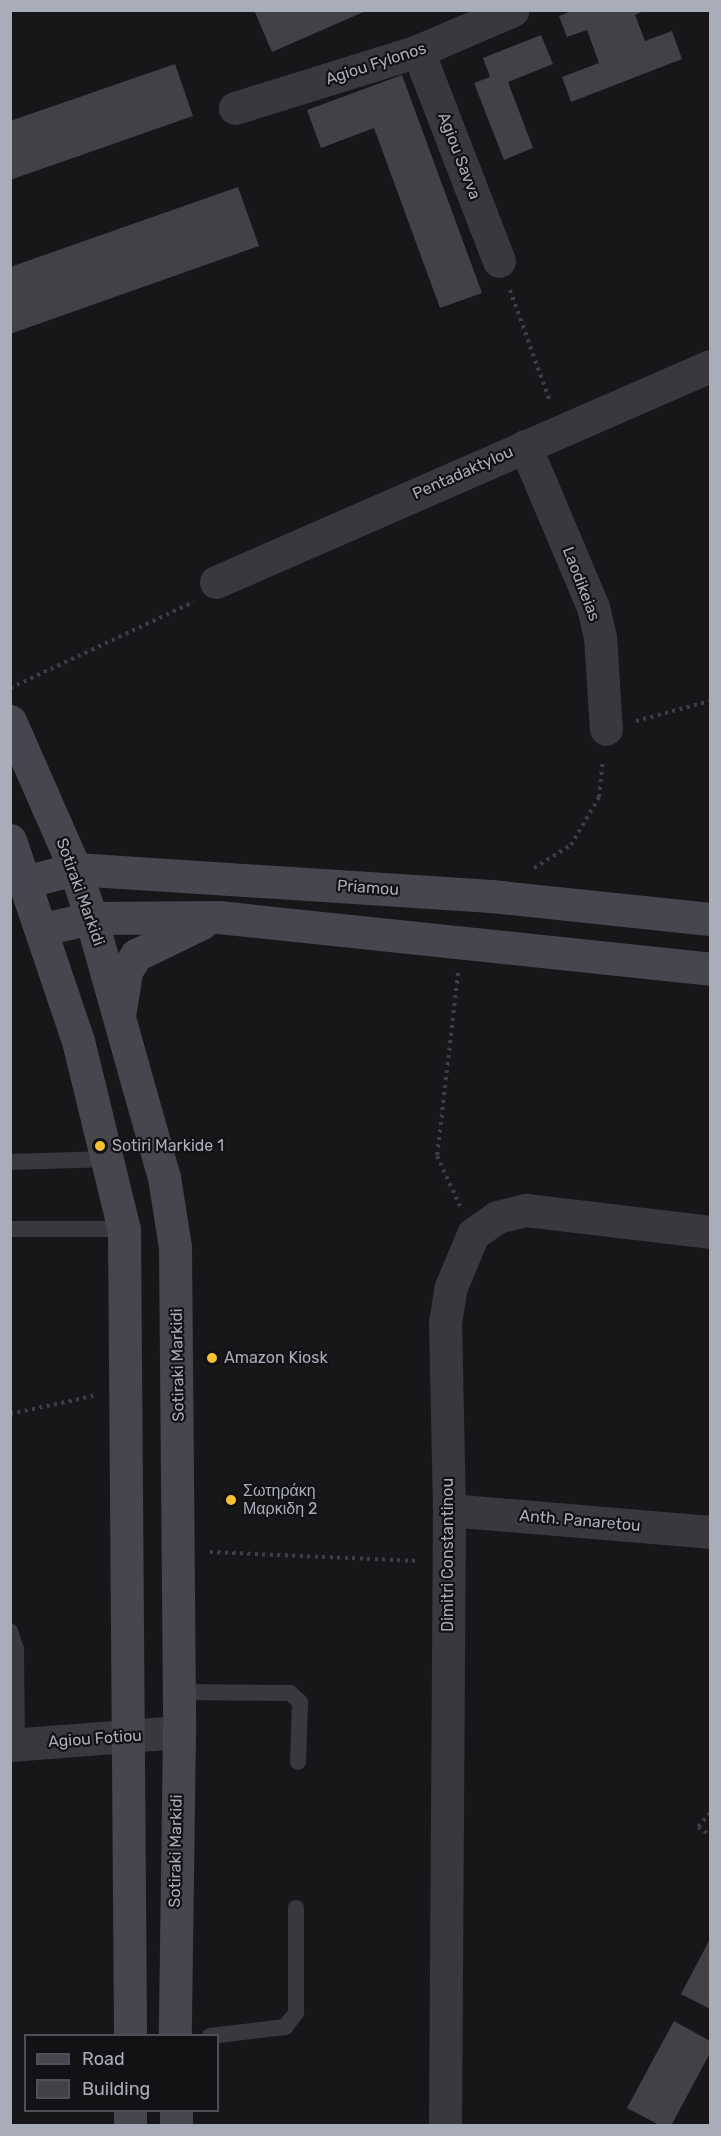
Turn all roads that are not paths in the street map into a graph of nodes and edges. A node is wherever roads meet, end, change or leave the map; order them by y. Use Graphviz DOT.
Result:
graph roads {
  1 [pos="513,10"];
  2 [pos="418,51"];
  3 [pos="235,108"];
  4 [pos="499,261"];
  5 [pos="711,366"];
  6 [pos="525,446"];
  7 [pos="216,582"];
  8 [pos="10,721"];
  9 [pos="606,729"];
  10 [pos="10,840"];
  11 [pos="75,869"];
  12 [pos="27,881"];
  13 [pos="218,917"];
  14 [pos="91,918"];
  15 [pos="711,919"];
  16 [pos="43,929"];
  17 [pos="711,969"];
  18 [pos="120,1011"];
  19 [pos="109,1159"];
  20 [pos="10,1162"];
  21 [pos="10,1229"];
  22 [pos="124,1229"];
  23 [pos="711,1232"];
  24 [pos="449,1510"];
  25 [pos="711,1532"];
  26 [pos="10,1631"];
  27 [pos="179,1692"];
  28 [pos="179,1732"];
  29 [pos="128,1738"];
  30 [pos="14,1745"];
  31 [pos="298,1762"];
  32 [pos="296,1908"];
  33 [pos="130,2034"];
  34 [pos="175,2034"];
  35 [pos="219,2035"];
  36 [pos="445,2126"];
  1 -- 2 [label="street, Agiou Fylonos"];
  2 -- 3 [label="street, Agiou Fylonos"];
  2 -- 4 [label="street, Agiou Savva"];
  5 -- 6 [label="street, Pentadaktylou"];
  6 -- 7 [label="street, Pentadaktylou"];
  6 -- 9 [label="street, Laodikeias"];
  8 -- 11 [label="street, Sotiraki Markidi"];
  10 -- 12 [label="street"];
  11 -- 12 [label="street, Priamou"];
  11 -- 14 [label="street, Sotiraki Markidi"];
  11 -- 15 [label="street, Priamou"];
  12 -- 16 [label="street"];
  13 -- 14 [label="street"];
  13 -- 17 [label="street"];
  13 -- 18 [label="street"];
  14 -- 16 [label="street"];
  14 -- 18 [label="street, Sotiraki Markidi"];
  16 -- 19 [label="street"];
  18 -- 27 [label="street, Sotiraki Markidi"];
  19 -- 20 [label="lane"];
  19 -- 22 [label="street"];
  21 -- 22 [label="lane"];
  22 -- 29 [label="street"];
  23 -- 24 [label="street, Dimitri Constantinou"];
  24 -- 25 [label="street, Anth. Panaretou"];
  24 -- 36 [label="street, Dimitri Constantinou"];
  26 -- 30 [label="lane"];
  27 -- 28 [label="street, Sotiraki Markidi"];
  27 -- 31 [label="lane"];
  28 -- 29 [label="street, Agiou Fotiou"];
  28 -- 34 [label="street, Sotiraki Markidi"];
  29 -- 30 [label="street, Agiou Fotiou"];
  29 -- 33 [label="street"];
  32 -- 35 [label="lane"];
}
